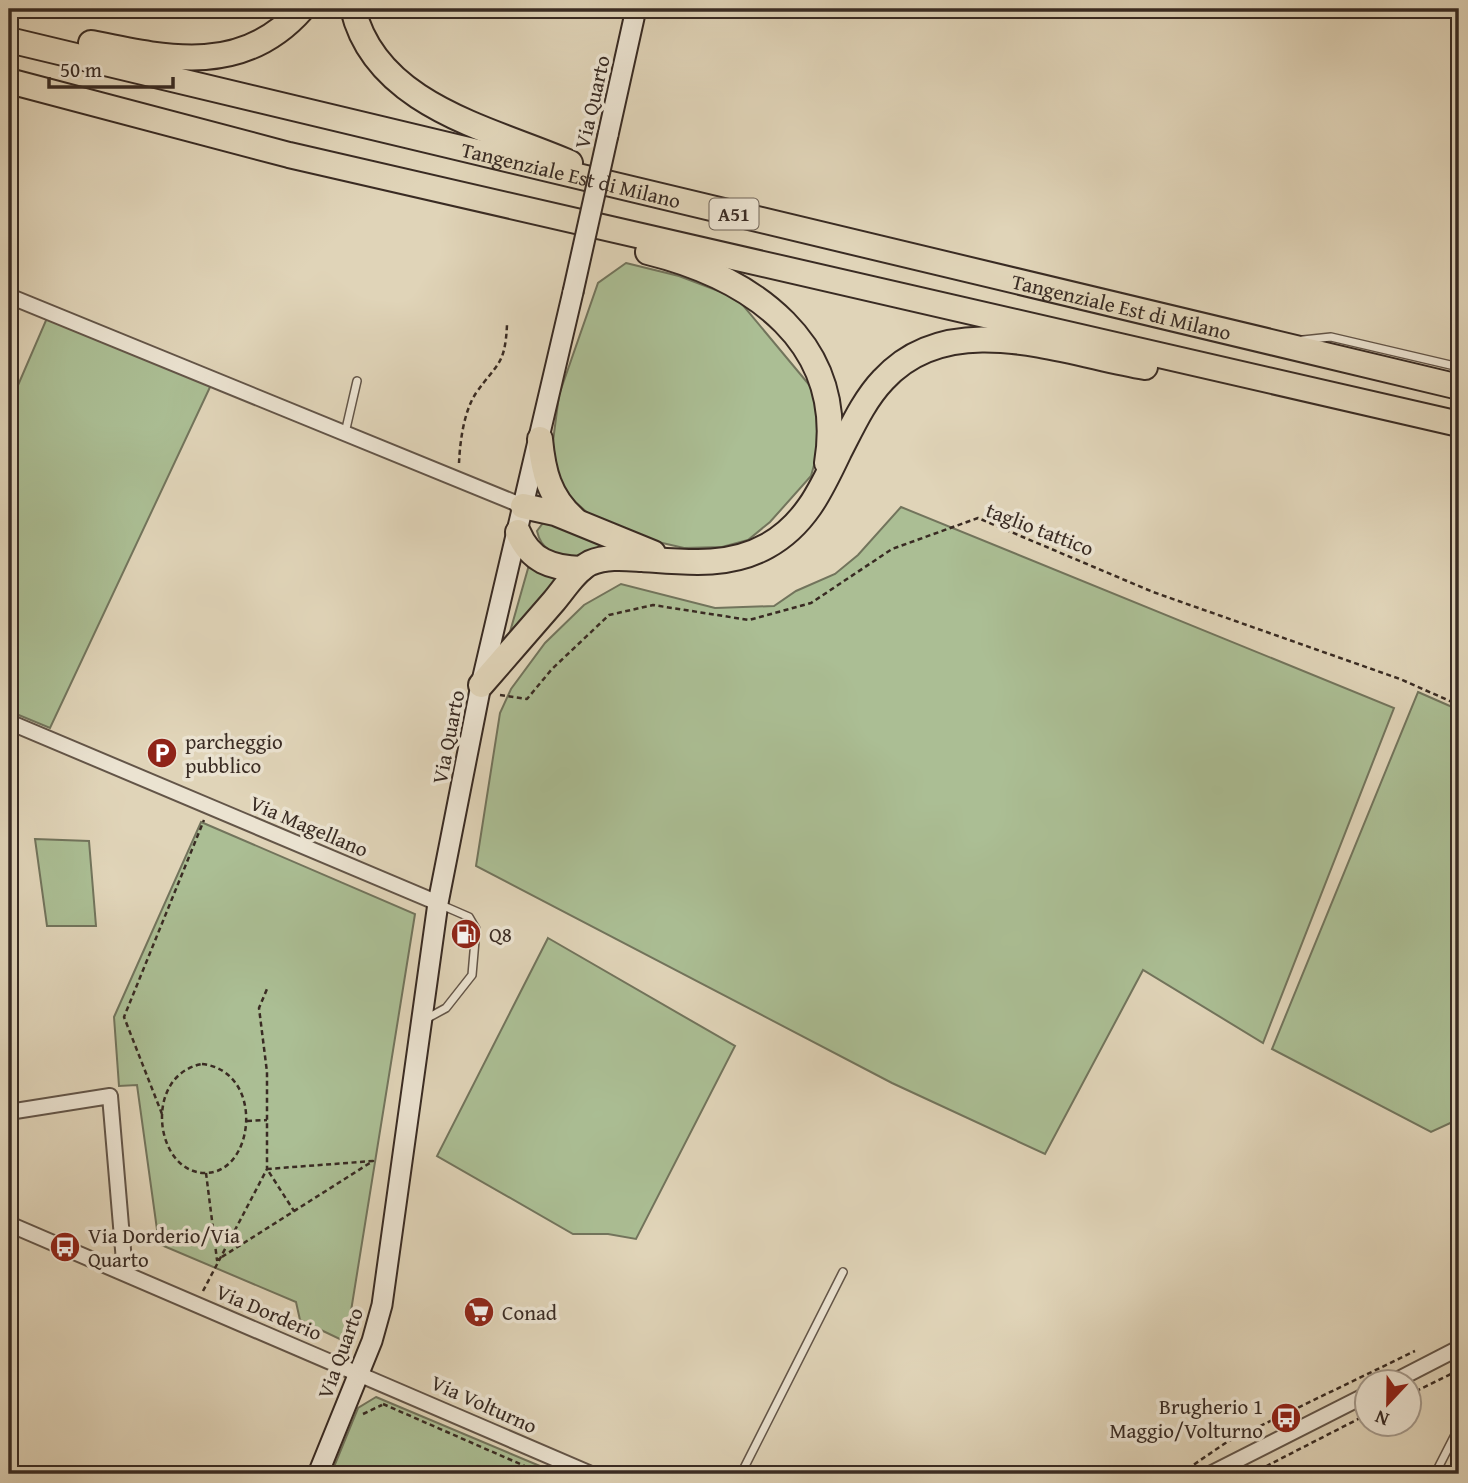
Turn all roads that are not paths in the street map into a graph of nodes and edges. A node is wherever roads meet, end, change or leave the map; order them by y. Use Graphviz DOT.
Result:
graph roads {
  1 [pos="302,9"];
  2 [pos="353,9"];
  3 [pos="636,9"];
  4 [pos="9,28"];
  5 [pos="9,40"];
  6 [pos="9,81"];
  7 [pos="289,155"];
  8 [pos="631,190"];
  9 [pos="9,296"];
  10 [pos="1272,342"];
  11 [pos="1459,367"];
  12 [pos="357,381"];
  13 [pos="1298,386"];
  14 [pos="1459,387"];
  15 [pos="1459,424"];
  16 [pos="345,433"];
  17 [pos="540,439"];
  18 [pos="820,492"];
  19 [pos="523,506"];
  20 [pos="580,524"];
  21 [pos="518,532"];
  22 [pos="673,561"];
  23 [pos="581,569"];
  24 [pos="480,690"];
  25 [pos="9,722"];
  26 [pos="438,903"];
  27 [pos="422,1021"];
  28 [pos="9,1112"];
  29 [pos="9,1224"];
  30 [pos="843,1272"];
  31 [pos="125,1273"];
  32 [pos="1459,1348"];
  33 [pos="1419,1368"];
  34 [pos="359,1372"];
  35 [pos="1352,1403"];
  36 [pos="1459,1427"];
  37 [pos="318,1474"];
  38 [pos="591,1474"];
  39 [pos="741,1474"];
  40 [pos="1210,1474"];
  41 [pos="1435,1474"];
  1 -- 4 [label="highway"];
  2 -- 8 [label="highway"];
  3 -- 17 [label="street, Via Quarto, bridge"];
  5 -- 8 [label="highway, Tangenziale Est di Milano / A51"];
  6 -- 7 [label="highway, Tangenziale Est di Milano / A51"];
  7 -- 13 [label="highway, Tangenziale Est di Milano / A51"];
  7 -- 18 [label="highway"];
  8 -- 10 [label="highway, Tangenziale Est di Milano / A51"];
  9 -- 16 [label="street"];
  10 -- 11 [label="lane"];
  10 -- 14 [label="highway, Tangenziale Est di Milano / A51"];
  12 -- 16 [label="lane"];
  13 -- 15 [label="highway, Tangenziale Est di Milano / A51"];
  13 -- 18 [label="highway"];
  16 -- 19 [label="street"];
  17 -- 19 [label="street, Via Quarto"];
  17 -- 20 [label="highway"];
  18 -- 22 [label="highway"];
  19 -- 20 [label="highway"];
  19 -- 21 [label="street, Via Quarto"];
  20 -- 22 [label="highway"];
  21 -- 23 [label="highway"];
  21 -- 24 [label="street, Via Quarto"];
  22 -- 23 [label="highway"];
  23 -- 24 [label="highway"];
  24 -- 26 [label="street, Via Quarto"];
  25 -- 26 [label="street, Via Magellano"];
  26 -- 27 [label="street, Via Quarto"];
  26 -- 27 [label="lane"];
  27 -- 34 [label="street, Via Quarto"];
  28 -- 31 [label="street"];
  29 -- 31 [label="street, Via Dorderio"];
  30 -- 39 [label="lane"];
  31 -- 34 [label="street, Via Dorderio"];
  32 -- 33 [label="street"];
  34 -- 37 [label="street, Via Quarto"];
  34 -- 38 [label="street, Via Volturno"];
  35 -- 40 [label="street"];
  36 -- 41 [label="lane"];
}
